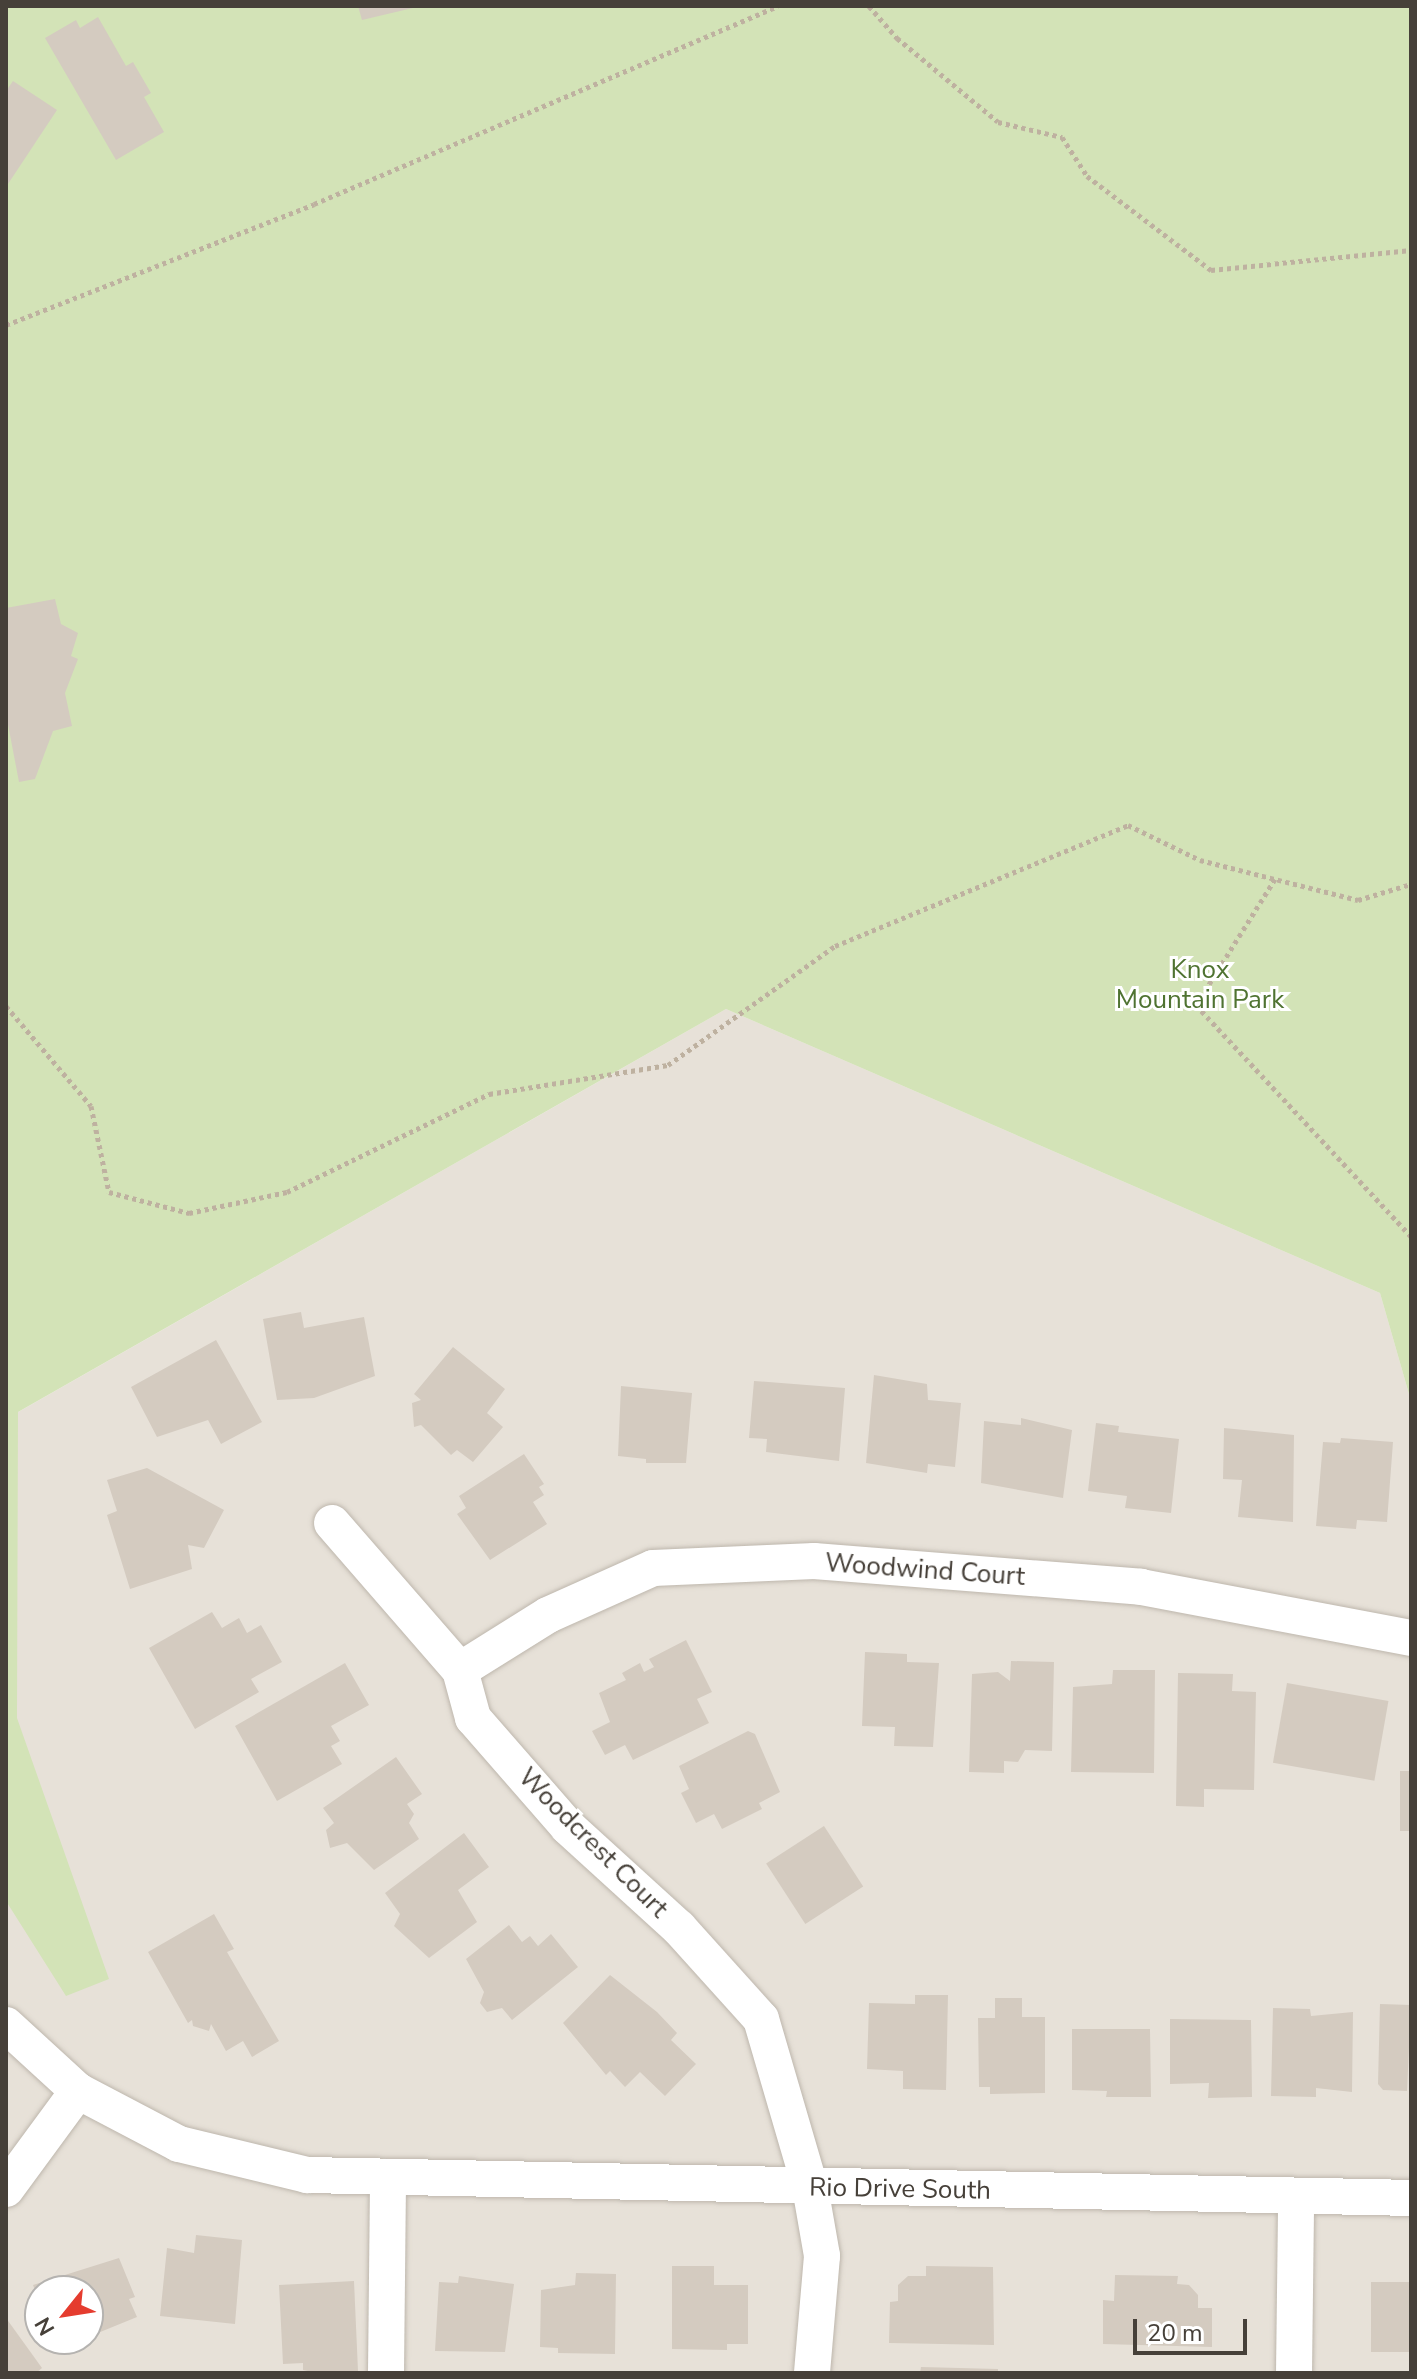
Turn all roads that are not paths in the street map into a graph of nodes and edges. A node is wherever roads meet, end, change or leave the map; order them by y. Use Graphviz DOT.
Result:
graph roads {
  1 [pos="332,1523"];
  2 [pos="1411,1638"];
  3 [pos="460,1670"];
  4 [pos="6,2025"];
  5 [pos="78,2091"];
  6 [pos="388,2177"];
  7 [pos="810,2187"];
  8 [pos="6,2189"];
  9 [pos="1296,2197"];
  10 [pos="1411,2198"];
  11 [pos="386,2373"];
  12 [pos="812,2373"];
  13 [pos="1294,2373"];
  1 -- 3 [label="street, Woodcrest Court"];
  2 -- 3 [label="street, Woodwind Court"];
  3 -- 7 [label="street, Woodcrest Court"];
  4 -- 5 [label="street, Rio Drive South"];
  5 -- 6 [label="street, Rio Drive South"];
  5 -- 8 [label="street"];
  6 -- 7 [label="street, Rio Drive South"];
  6 -- 11 [label="street"];
  7 -- 9 [label="street, Rio Drive South"];
  7 -- 12 [label="street, Woodcrest Court"];
  9 -- 10 [label="street, Rio Drive South"];
  9 -- 13 [label="street"];
}
